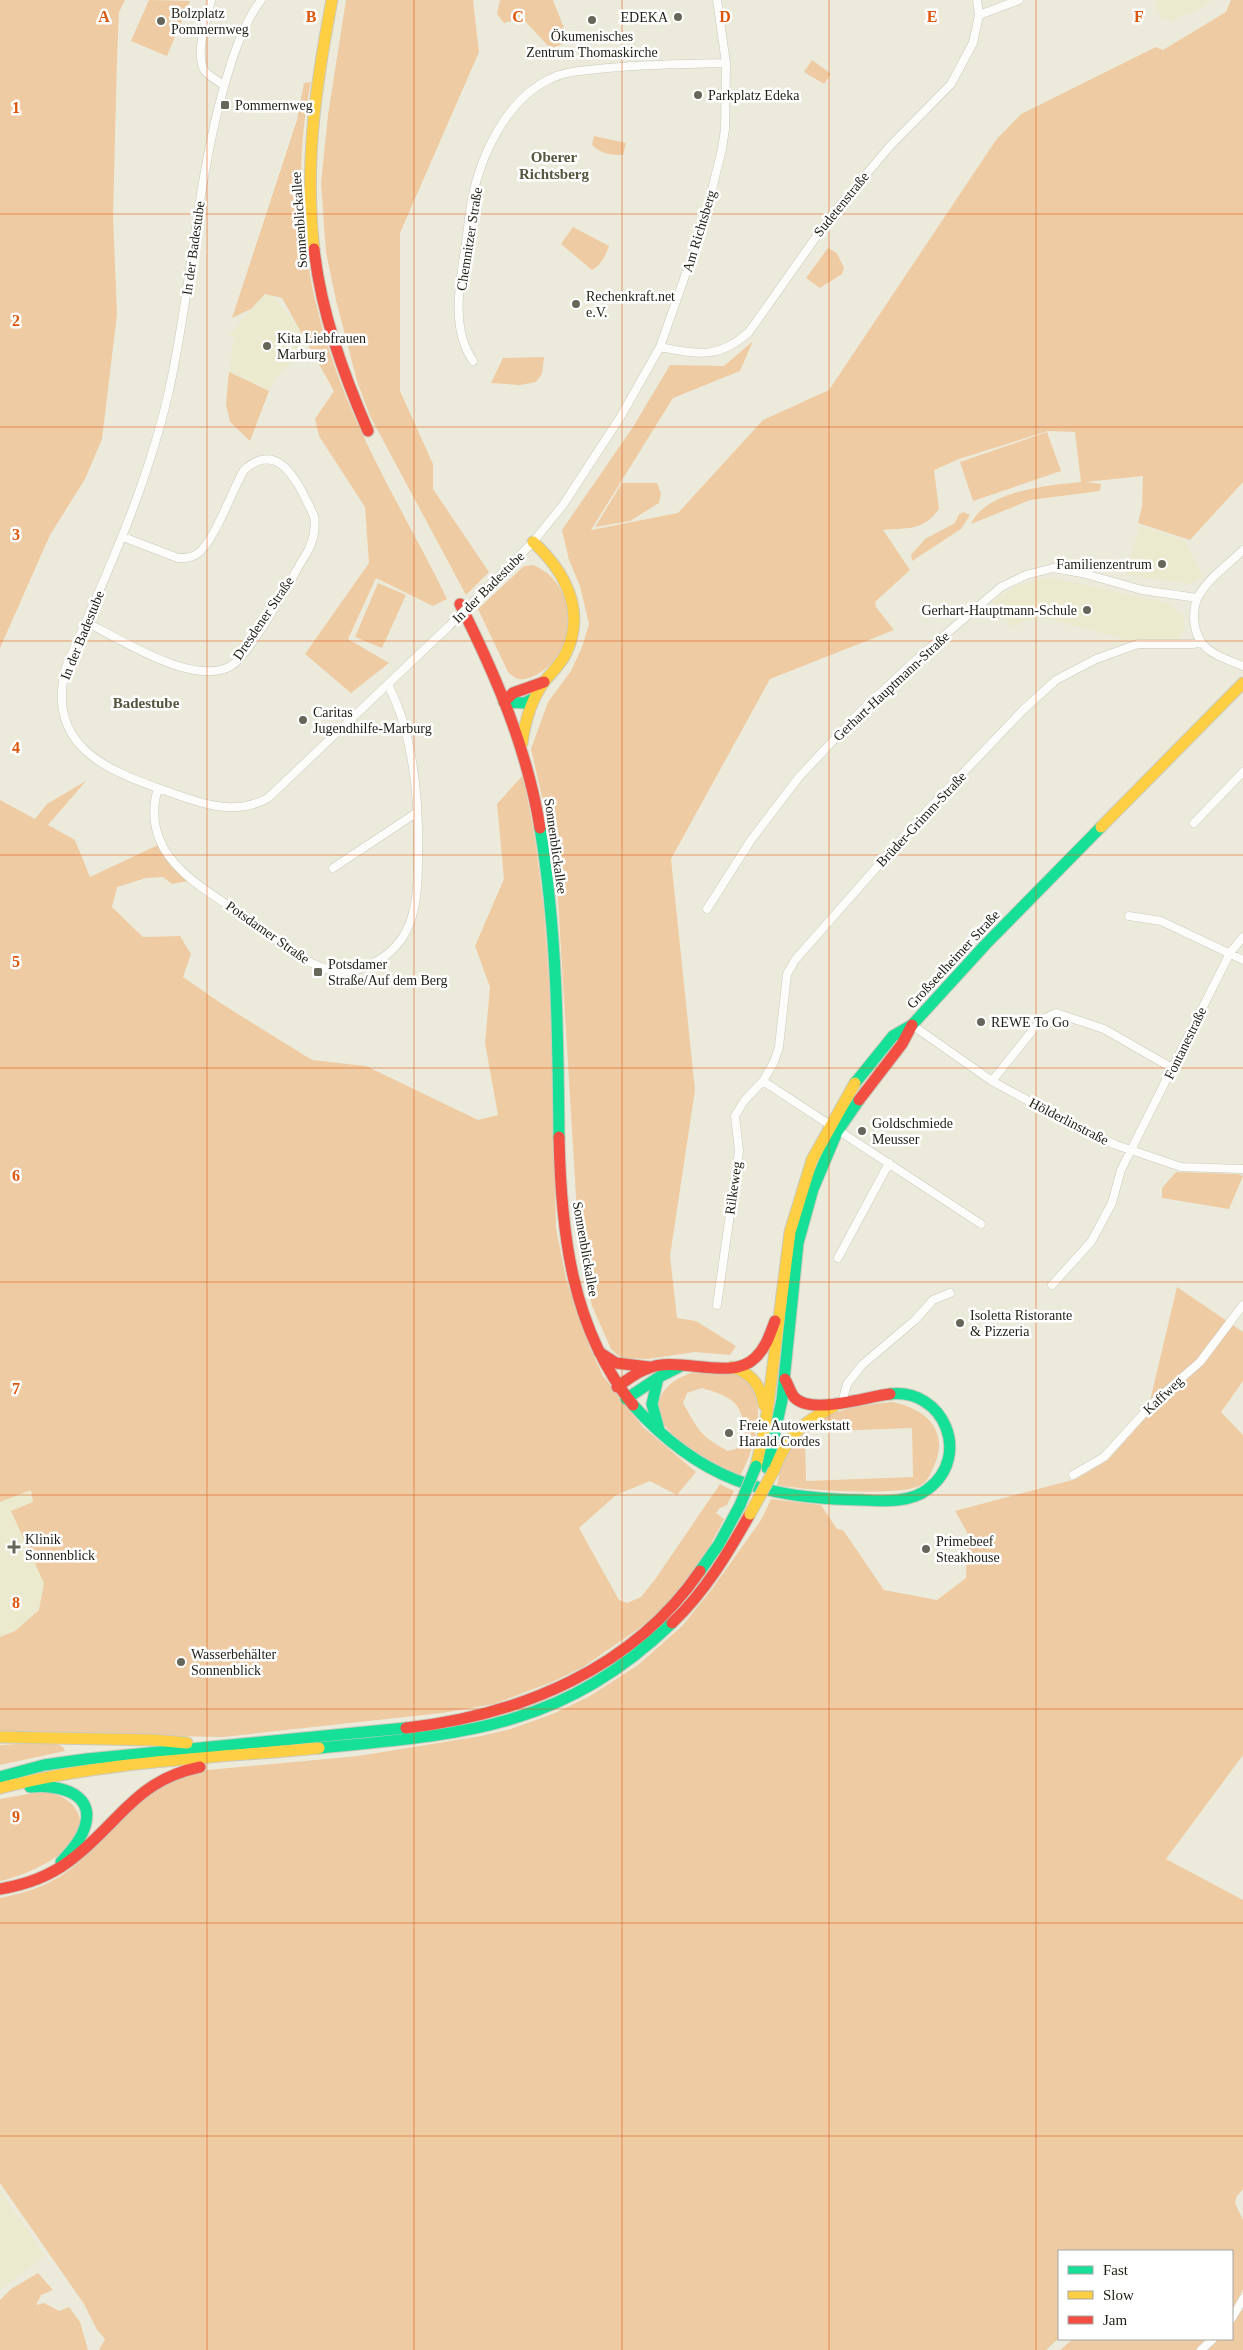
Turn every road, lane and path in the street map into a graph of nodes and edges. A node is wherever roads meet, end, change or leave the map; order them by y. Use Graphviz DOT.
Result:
graph roads {
  1 [pos="211,0"];
  2 [pos="261,0"];
  3 [pos="332,0"];
  4 [pos="716,0"];
  5 [pos="977,0"];
  6 [pos="1019,0"];
  7 [pos="979,15"];
  8 [pos="726,64"];
  9 [pos="224,86"];
  10 [pos="660,347"];
  11 [pos="473,361"];
  12 [pos="368,431"];
  13 [pos="123,537"];
  14 [pos="533,542"];
  15 [pos="1243,550"];
  16 [pos="1197,598"];
  17 [pos="460,604"];
  18 [pos="86,622"];
  19 [pos="1200,642"];
  20 [pos="1243,666"];
  21 [pos="544,682"];
  22 [pos="1243,683"];
  23 [pos="388,685"];
  24 [pos="534,698"];
  25 [pos="504,702"];
  26 [pos="521,745"];
  27 [pos="1243,772"];
  28 [pos="158,788"];
  29 [pos="416,812"];
  30 [pos="1194,823"];
  31 [pos="333,868"];
  32 [pos="707,909"];
  33 [pos="1129,916"];
  34 [pos="1243,937"];
  35 [pos="1230,953"];
  36 [pos="1243,960"];
  37 [pos="912,1025"];
  38 [pos="1172,1068"];
  39 [pos="992,1080"];
  40 [pos="763,1081"];
  41 [pos="833,1129"];
  42 [pos="1132,1151"];
  43 [pos="889,1163"];
  44 [pos="1243,1169"];
  45 [pos="981,1224"];
  46 [pos="838,1258"];
  47 [pos="1052,1285"];
  48 [pos="950,1293"];
  49 [pos="717,1305"];
  50 [pos="1243,1305"];
  51 [pos="780,1308"];
  52 [pos="598,1351"];
  53 [pos="684,1365"];
  54 [pos="731,1366"];
  55 [pos="649,1367"];
  56 [pos="659,1376"];
  57 [pos="784,1379"];
  58 [pos="617,1387"];
  59 [pos="626,1399"];
  60 [pos="842,1403"];
  61 [pos="765,1428"];
  62 [pos="660,1434"];
  63 [pos="765,1468"];
  64 [pos="1073,1475"];
  65 [pos="0,1737"];
  66 [pos="214,1746"];
  67 [pos="255,1755"];
  68 [pos="0,1777"];
  69 [pos="0,1788"];
  70 [pos="0,1793"];
  71 [pos="46,1875"];
  72 [pos="0,1889"];
  73 [pos="1243,2299"];
  74 [pos="1233,2316"];
  75 [pos="1212,2340"];
  76 [pos="1201,2350"];
  1 -- 9 [label="street"];
  2 -- 9 [label="street, In der Badestube"];
  3 -- 12 [label="main road, Sonnenblickallee"];
  4 -- 8 [label="street, Am Richtsberg"];
  5 -- 7 [label="street, Sudetenstraße"];
  6 -- 7 [label="street"];
  7 -- 10 [label="street, Sudetenstraße"];
  8 -- 10 [label="street, Am Richtsberg"];
  8 -- 11 [label="street, Chemnitzer Straße"];
  9 -- 13 [label="street, In der Badestube"];
  10 -- 14 [label="street, Am Richtsberg"];
  13 -- 18 [label="street, In der Badestube"];
  13 -- 18 [label="street, Dresdener Straße"];
  14 -- 21 [label="main road"];
  14 -- 23 [label="street, In der Badestube, bridge"];
  15 -- 16 [label="street"];
  16 -- 19 [label="street"];
  16 -- 32 [label="street, Gerhart-Hauptmann-Straße"];
  17 -- 25 [label="main road, Sonnenblickallee"];
  18 -- 28 [label="street, In der Badestube"];
  19 -- 20 [label="street"];
  19 -- 40 [label="street, Brüder-Grimm-Straße"];
  21 -- 24 [label="main road"];
  21 -- 25 [label="main road"];
  22 -- 37 [label="main road, Großseelheimer Straße"];
  23 -- 28 [label="street, In der Badestube"];
  23 -- 29 [label="street, Potsdamer Straße"];
  24 -- 25 [label="main road"];
  24 -- 26 [label="main road"];
  25 -- 26 [label="main road, Sonnenblickallee"];
  26 -- 52 [label="main road, Sonnenblickallee"];
  27 -- 30 [label="street"];
  28 -- 29 [label="street, Potsdamer Straße"];
  29 -- 31 [label="street"];
  33 -- 35 [label="street"];
  34 -- 35 [label="street, Fontanestraße"];
  35 -- 36 [label="street"];
  35 -- 38 [label="street, Fontanestraße"];
  37 -- 39 [label="street, Hölderlinstraße"];
  37 -- 41 [label="main road, Großseelheimer Straße"];
  38 -- 39 [label="street"];
  38 -- 42 [label="street, Fontanestraße"];
  39 -- 42 [label="street, Hölderlinstraße"];
  40 -- 41 [label="street"];
  40 -- 49 [label="street, Rilkeweg"];
  41 -- 43 [label="street"];
  41 -- 51 [label="main road, Großseelheimer Straße"];
  41 -- 57 [label="main road"];
  42 -- 44 [label="street, Hölderlinstraße"];
  42 -- 47 [label="street, Fontanestraße"];
  43 -- 45 [label="street"];
  43 -- 46 [label="street"];
  48 -- 60 [label="street"];
  50 -- 64 [label="street, Kaffweg"];
  51 -- 54 [label="main road"];
  51 -- 61 [label="main road, Großseelheimer Straße"];
  52 -- 55 [label="main road"];
  52 -- 58 [label="main road, Sonnenblickallee"];
  53 -- 54 [label="main road"];
  53 -- 55 [label="main road"];
  53 -- 56 [label="main road"];
  54 -- 61 [label="main road"];
  55 -- 58 [label="main road"];
  56 -- 59 [label="main road"];
  56 -- 62 [label="main road"];
  57 -- 60 [label="main road"];
  57 -- 63 [label="main road"];
  58 -- 59 [label="main road, Sonnenblickallee"];
  59 -- 62 [label="main road, Sonnenblickallee"];
  60 -- 62 [label="main road, Sonnenblickallee"];
  60 -- 63 [label="main road"];
  61 -- 63 [label="main road"];
  63 -- 66 [label="main road, bridge"];
  63 -- 67 [label="main road, bridge"];
  65 -- 66 [label="main road"];
  66 -- 68 [label="main road"];
  67 -- 69 [label="main road"];
  67 -- 71 [label="main road"];
  70 -- 71 [label="main road"];
  71 -- 72 [label="main road"];
  73 -- 74 [label="street"];
  75 -- 76 [label="street"];
}
